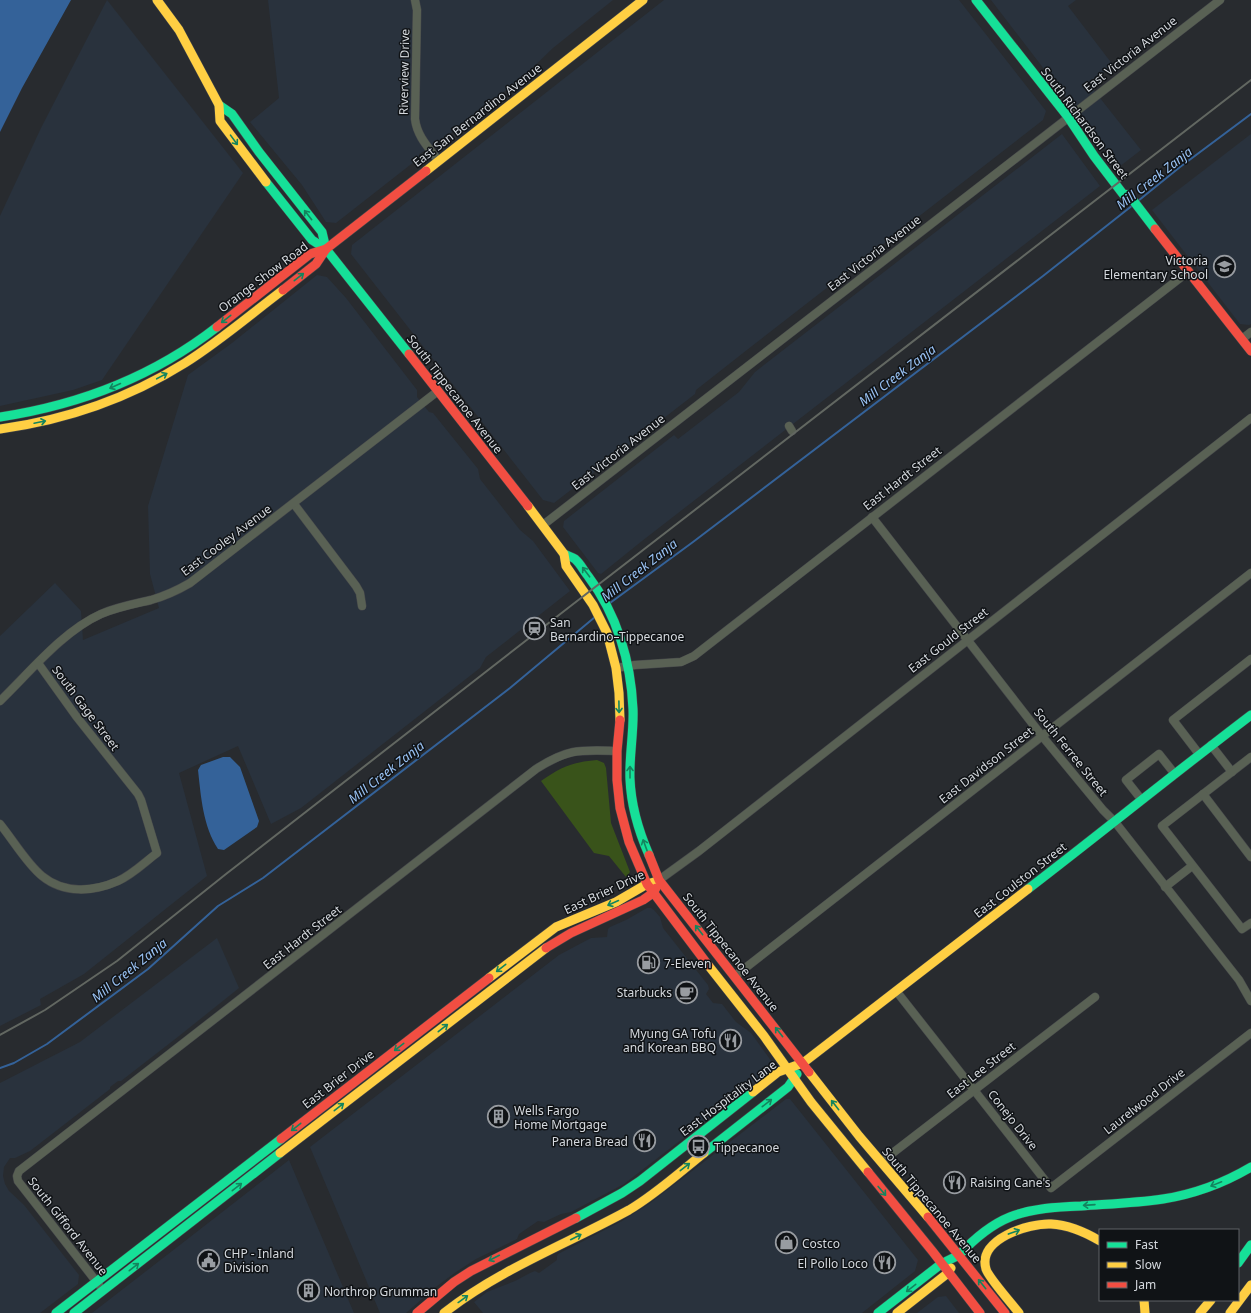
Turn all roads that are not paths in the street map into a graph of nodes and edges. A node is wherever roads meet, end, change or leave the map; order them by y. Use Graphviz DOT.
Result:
graph roads {
  1 [pos="157,0"];
  2 [pos="416,0"];
  3 [pos="644,0"];
  4 [pos="976,0"];
  5 [pos="1220,0"];
  6 [pos="219,105"];
  7 [pos="1068,118"];
  8 [pos="438,160"];
  9 [pos="326,248"];
  10 [pos="1188,271"];
  11 [pos="1251,332"];
  12 [pos="1242,339"];
  13 [pos="1251,351"];
  14 [pos="438,391"];
  15 [pos="15,414"];
  16 [pos="0,417"];
  17 [pos="1251,418"];
  18 [pos="18,426"];
  19 [pos="0,429"];
  20 [pos="294,504"];
  21 [pos="872,517"];
  22 [pos="543,525"];
  23 [pos="564,554"];
  24 [pos="1251,572"];
  25 [pos="362,606"];
  26 [pos="968,639"];
  27 [pos="1251,659"];
  28 [pos="38,664"];
  29 [pos="628,666"];
  30 [pos="616,668"];
  31 [pos="0,701"];
  32 [pos="1251,715"];
  33 [pos="1042,736"];
  34 [pos="1211,745"];
  35 [pos="617,751"];
  36 [pos="630,751"];
  37 [pos="1199,754"];
  38 [pos="1251,757"];
  39 [pos="1232,772"];
  40 [pos="1174,773"];
  41 [pos="1203,794"];
  42 [pos="1141,799"];
  43 [pos="1115,822"];
  44 [pos="0,824"];
  45 [pos="1251,857"];
  46 [pos="1192,866"];
  47 [pos="659,880"];
  48 [pos="647,884"];
  49 [pos="1166,887"];
  50 [pos="653,893"];
  51 [pos="1251,923"];
  52 [pos="735,976"];
  53 [pos="897,992"];
  54 [pos="1096,997"];
  55 [pos="1251,1001"];
  56 [pos="1251,1033"];
  57 [pos="803,1063"];
  58 [pos="787,1069"];
  59 [pos="794,1080"];
  60 [pos="974,1091"];
  61 [pos="857,1161"];
  62 [pos="881,1162"];
  63 [pos="1251,1167"];
  64 [pos="17,1176"];
  65 [pos="1051,1188"];
  66 [pos="1099,1240"];
  67 [pos="1251,1245"];
  68 [pos="959,1255"];
  69 [pos="1239,1262"];
  70 [pos="941,1264"];
  71 [pos="948,1273"];
  72 [pos="96,1282"];
  73 [pos="1251,1285"];
  74 [pos="103,1290"];
  75 [pos="1144,1301"];
  76 [pos="1209,1301"];
  77 [pos="56,1313"];
  78 [pos="74,1313"];
  79 [pos="417,1313"];
  80 [pos="444,1313"];
  81 [pos="878,1313"];
  82 [pos="897,1313"];
  83 [pos="980,1313"];
  84 [pos="1005,1313"];
  85 [pos="1019,1313"];
  86 [pos="1146,1313"];
  87 [pos="1200,1313"];
  88 [pos="1230,1313"];
  1 -- 6 [label="main road, South Tippecanoe Avenue"];
  2 -- 8 [label="street, Riverview Drive"];
  3 -- 8 [label="main road, East San Bernardino Avenue"];
  4 -- 7 [label="main road, South Richardson Street"];
  5 -- 7 [label="street, East Victoria Avenue"];
  9 -- 6 [label="main road, South Tippecanoe Avenue, one-way"];
  6 -- 9 [label="main road, South Tippecanoe Avenue, one-way"];
  7 -- 10 [label="main road, South Richardson Street"];
  7 -- 22 [label="street, East Victoria Avenue"];
  8 -- 9 [label="main road, East San Bernardino Avenue"];
  9 -- 14 [label="main road, South Tippecanoe Avenue"];
  9 -- 15 [label="main road, Orange Show Road, one-way"];
  18 -- 9 [label="main road, Orange Show Road, one-way"];
  10 -- 12 [label="main road, South Richardson Street"];
  10 -- 21 [label="street, East Hardt Street"];
  11 -- 12 [label="street"];
  12 -- 13 [label="main road, South Richardson Street"];
  14 -- 20 [label="street, East Cooley Avenue"];
  14 -- 22 [label="main road, South Tippecanoe Avenue"];
  15 -- 16 [label="main road, Orange Show Road"];
  15 -- 18 [label="main road"];
  17 -- 26 [label="street, East Gould Street"];
  18 -- 19 [label="main road, Orange Show Road"];
  20 -- 25 [label="street"];
  20 -- 28 [label="street, East Cooley Avenue"];
  21 -- 26 [label="street, South Ferree Street"];
  21 -- 29 [label="street, East Hardt Street"];
  22 -- 23 [label="main road, South Tippecanoe Avenue"];
  29 -- 23 [label="main road, South Tippecanoe Avenue, one-way"];
  23 -- 30 [label="main road, South Tippecanoe Avenue"];
  24 -- 33 [label="street, East Davidson Street"];
  26 -- 33 [label="street, South Ferree Street"];
  26 -- 47 [label="street, East Gould Street"];
  27 -- 37 [label="street"];
  28 -- 31 [label="street, East Cooley Avenue"];
  28 -- 44 [label="street, South Gage Street"];
  29 -- 30 [label="street, East Hardt Street"];
  29 -- 36 [label="main road, South Tippecanoe Avenue"];
  30 -- 35 [label="main road, South Tippecanoe Avenue, one-way"];
  32 -- 34 [label="main road, East Coulston Street"];
  33 -- 43 [label="street, South Ferree Street"];
  33 -- 52 [label="street, East Davidson Street"];
  34 -- 37 [label="main road, East Coulston Street"];
  34 -- 39 [label="street"];
  35 -- 36 [label="main road"];
  35 -- 48 [label="main road, South Tippecanoe Avenue"];
  35 -- 64 [label="street, East Hardt Street"];
  47 -- 36 [label="main road, South Tippecanoe Avenue, one-way"];
  37 -- 40 [label="main road, East Coulston Street"];
  38 -- 39 [label="street"];
  39 -- 41 [label="street"];
  40 -- 42 [label="main road, East Coulston Street"];
  40 -- 42 [label="street"];
  41 -- 45 [label="street"];
  41 -- 46 [label="street"];
  42 -- 43 [label="main road, East Coulston Street"];
  43 -- 49 [label="street, South Ferree Street"];
  43 -- 53 [label="main road, East Coulston Street"];
  46 -- 49 [label="street"];
  46 -- 51 [label="street"];
  47 -- 48 [label="main road, East Brier Drive"];
  47 -- 50 [label="main road, East Brier Drive"];
  52 -- 47 [label="main road, South Tippecanoe Avenue, one-way"];
  48 -- 50 [label="main road, South Tippecanoe Avenue"];
  48 -- 72 [label="main road, East Brier Drive, one-way"];
  49 -- 55 [label="street, South Ferree Street"];
  50 -- 58 [label="main road, South Tippecanoe Avenue"];
  74 -- 50 [label="main road, East Brier Drive, one-way"];
  57 -- 52 [label="main road, South Tippecanoe Avenue, one-way"];
  53 -- 57 [label="main road, East Coulston Street"];
  53 -- 60 [label="street, Conejo Drive"];
  54 -- 60 [label="street, East Lee Street"];
  56 -- 65 [label="street, Laurelwood Drive"];
  57 -- 58 [label="main road, East Hospitality Lane"];
  57 -- 59 [label="main road"];
  62 -- 57 [label="main road, South Tippecanoe Avenue, one-way"];
  58 -- 59 [label="main road, South Tippecanoe Avenue"];
  58 -- 79 [label="main road, East Hospitality Lane, one-way"];
  59 -- 61 [label="main road, South Tippecanoe Avenue"];
  80 -- 59 [label="main road, one-way"];
  60 -- 62 [label="street, East Lee Street"];
  60 -- 65 [label="street, Conejo Drive"];
  61 -- 62 [label="main road"];
  61 -- 70 [label="main road, South Tippecanoe Avenue, one-way"];
  62 -- 68 [label="main road, South Tippecanoe Avenue"];
  63 -- 68 [label="main road, one-way"];
  64 -- 72 [label="street, South Gifford Avenue"];
  85 -- 66 [label="main road, one-way"];
  67 -- 69 [label="main road"];
  68 -- 70 [label="main road"];
  68 -- 71 [label="main road"];
  84 -- 68 [label="main road, South Tippecanoe Avenue, one-way"];
  70 -- 71 [label="main road, South Tippecanoe Avenue"];
  70 -- 81 [label="main road, one-way"];
  71 -- 82 [label="main road"];
  71 -- 83 [label="main road, South Tippecanoe Avenue"];
  72 -- 74 [label="street, South Gifford Avenue"];
  72 -- 77 [label="main road, East Brier Drive"];
  73 -- 88 [label="main road"];
  74 -- 78 [label="main road, East Brier Drive"];
  75 -- 86 [label="main road"];
  76 -- 87 [label="main road"];
}
